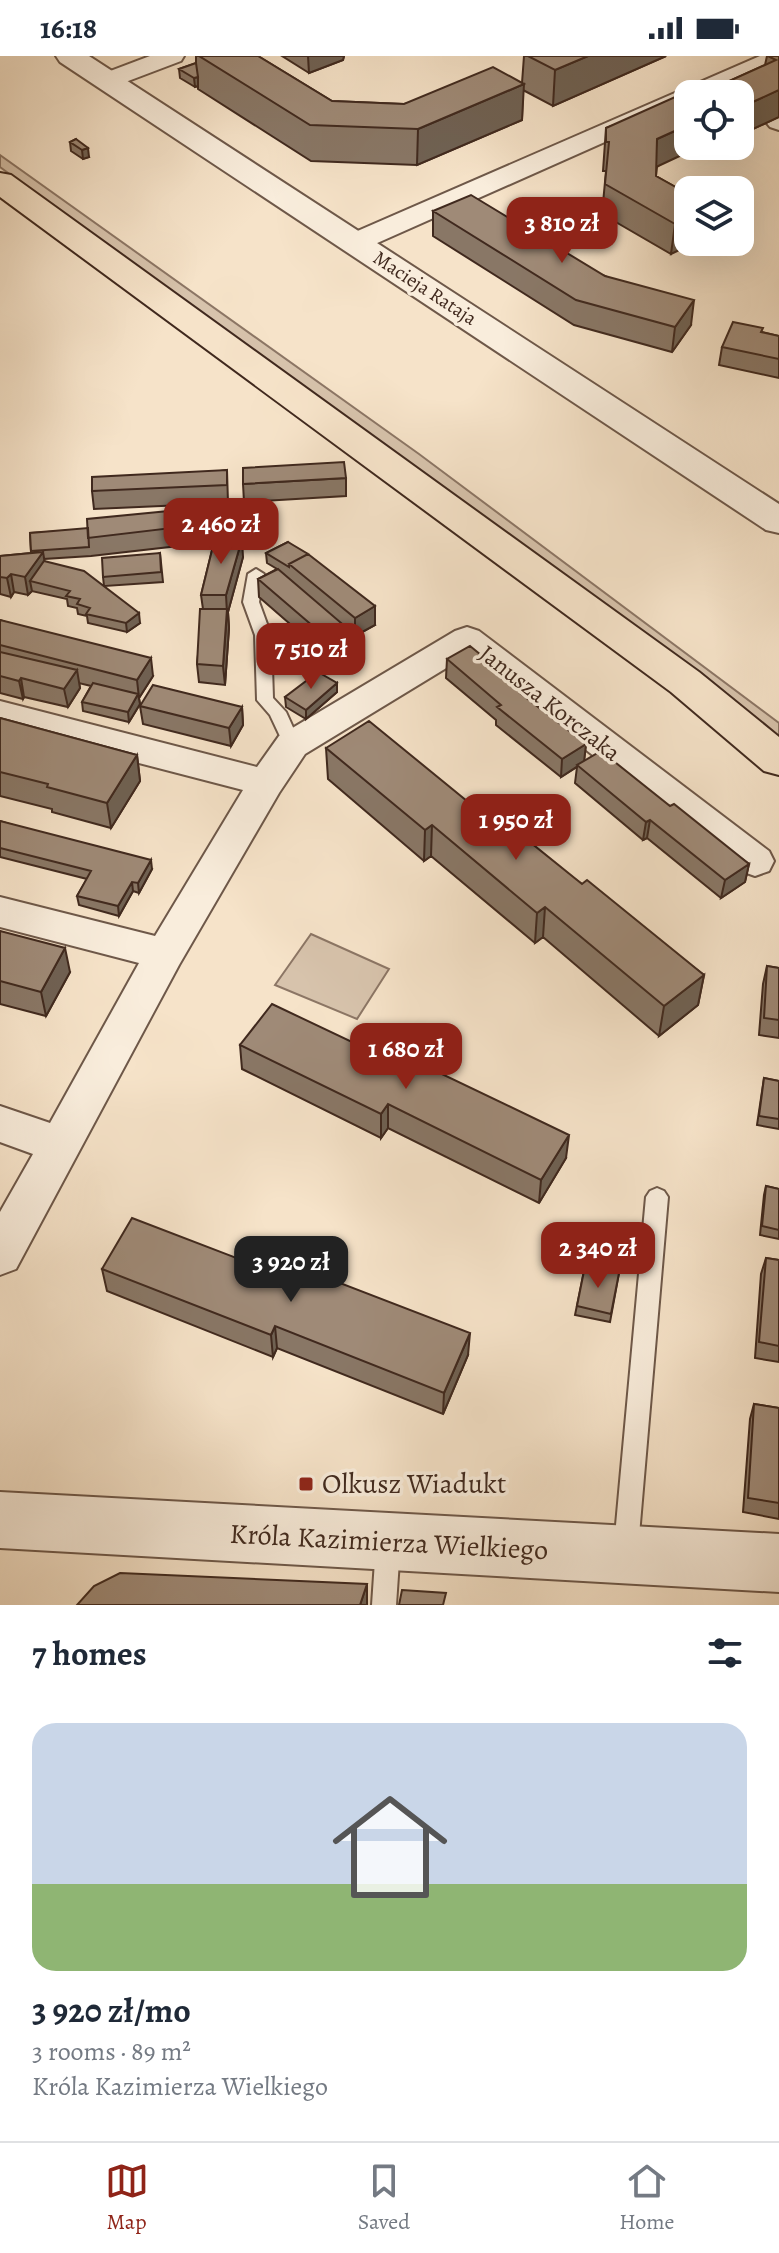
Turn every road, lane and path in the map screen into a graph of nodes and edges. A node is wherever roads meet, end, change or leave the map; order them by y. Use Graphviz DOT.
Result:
graph roads {
  1 [pos="70,56"];
  2 [pos="172,56"];
  3 [pos="779,57"];
  4 [pos="729,80"];
  5 [pos="106,81"];
  6 [pos="674,105"];
  7 [pos="0,182"];
  8 [pos="356,242"];
  9 [pos="779,521"];
  10 [pos="256,574"];
  11 [pos="0,714"];
  12 [pos="292,745"];
  13 [pos="779,760"];
  14 [pos="266,783"];
  15 [pos="755,861"];
  16 [pos="0,912"];
  17 [pos="165,954"];
  18 [pos="0,1124"];
  19 [pos="59,1145"];
  20 [pos="657,1197"];
  21 [pos="0,1255"];
  22 [pos="0,1520"];
  23 [pos="388,1543"];
  24 [pos="626,1554"];
  25 [pos="779,1563"];
  26 [pos="384,1605"];
  1 -- 5 [label="street, Macieja Rataja"];
  2 -- 5 [label="street"];
  3 -- 4 [label="street"];
  5 -- 8 [label="street, Macieja Rataja"];
  6 -- 8 [label="street"];
  7 -- 13 [label="main road"];
  8 -- 9 [label="street, Macieja Rataja"];
  10 -- 12 [label="lane"];
  11 -- 14 [label="street"];
  12 -- 14 [label="street, Janusza Korczaka"];
  12 -- 15 [label="street, Janusza Korczaka"];
  14 -- 17 [label="street, Janusza Korczaka"];
  16 -- 17 [label="street"];
  17 -- 19 [label="street, Janusza Korczaka"];
  18 -- 19 [label="street"];
  19 -- 21 [label="street, Janusza Korczaka"];
  20 -- 24 [label="lane"];
  22 -- 23 [label="street, Króla Kazimierza Wielkiego"];
  23 -- 24 [label="street, Króla Kazimierza Wielkiego"];
  23 -- 26 [label="lane"];
  24 -- 25 [label="street, Króla Kazimierza Wielkiego"];
}
